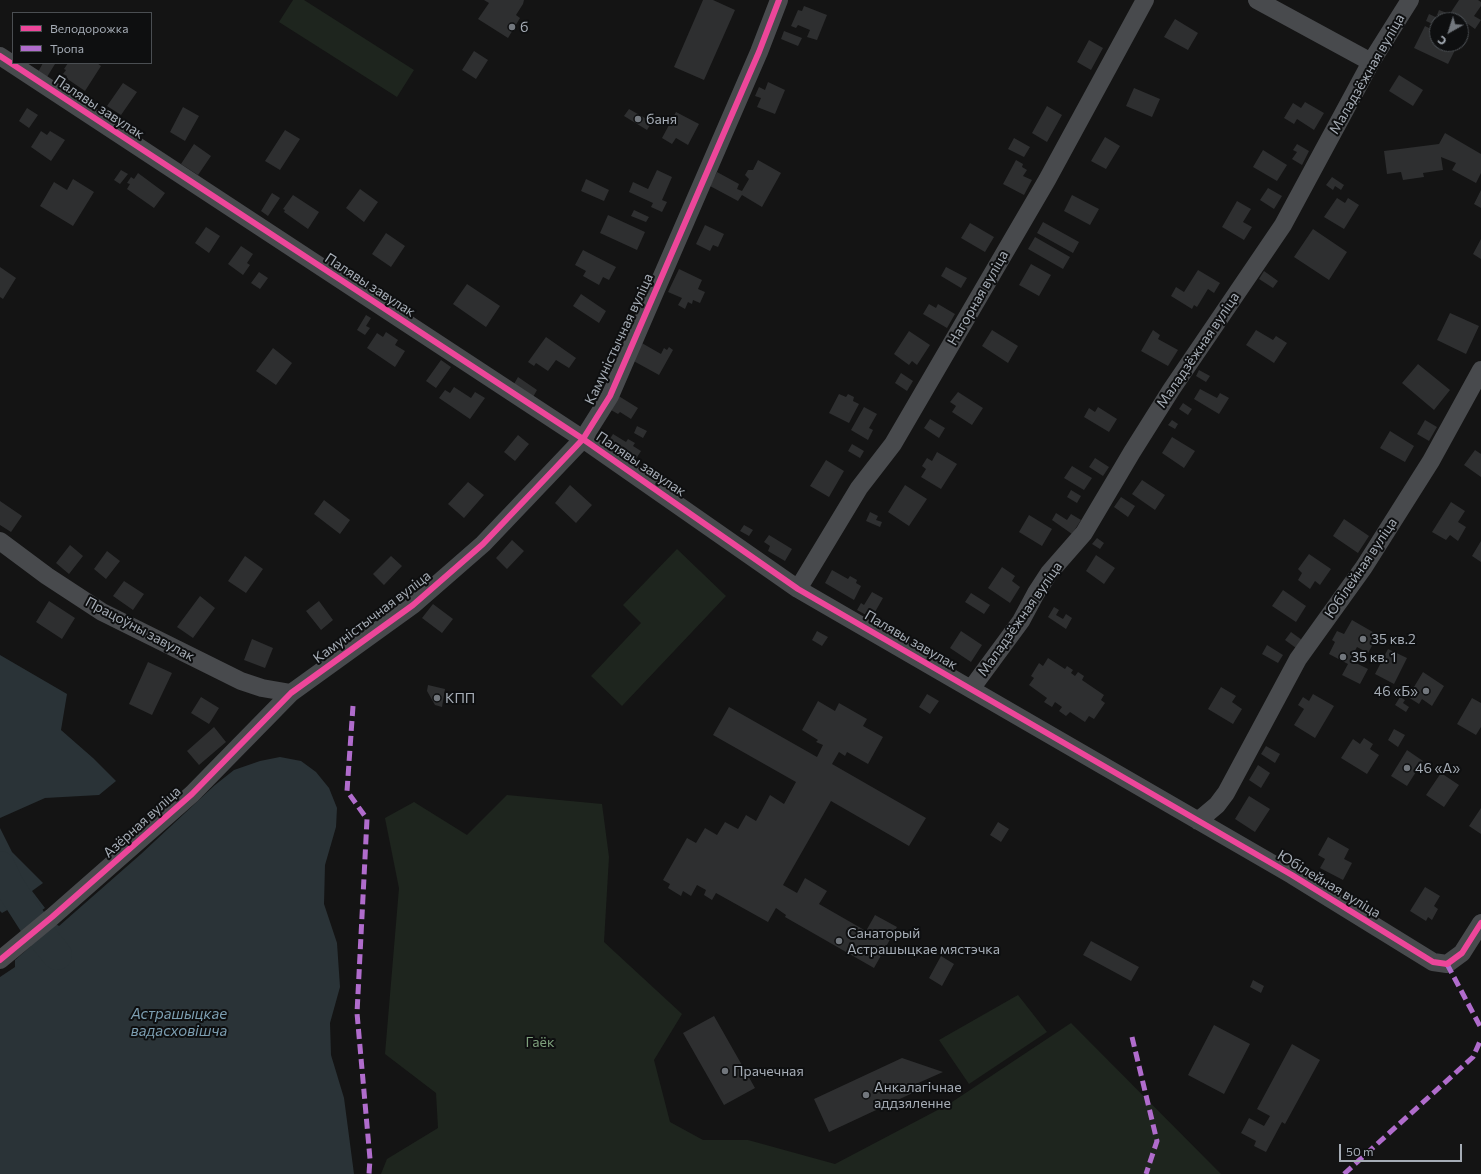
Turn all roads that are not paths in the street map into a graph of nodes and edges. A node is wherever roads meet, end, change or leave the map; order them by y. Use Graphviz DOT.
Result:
graph roads {
  1 [pos="779,0"];
  2 [pos="1145,0"];
  3 [pos="1257,0"];
  4 [pos="1410,0"];
  5 [pos="0,56"];
  6 [pos="1372,62"];
  7 [pos="12,64"];
  8 [pos="12,64"];
  9 [pos="1481,370"];
  10 [pos="583,439"];
  11 [pos="0,541"];
  12 [pos="798,589"];
  13 [pos="971,689"];
  14 [pos="291,693"];
  15 [pos="1198,821"];
  16 [pos="1481,923"];
  17 [pos="0,960"];
  1 -- 10 [label="street, Камуністычная вуліца"];
  2 -- 12 [label="street, Нагорная вуліца"];
  3 -- 6 [label="street"];
  4 -- 6 [label="street, Маладзёжная вуліца"];
  5 -- 8 [label="street, Палявы завулак"];
  6 -- 13 [label="street, Маладзёжная вуліца"];
  7 -- 10 [label="street, Палявы завулак"];
  9 -- 15 [label="street, Юбілейная вуліца"];
  10 -- 12 [label="street, Палявы завулак"];
  10 -- 14 [label="street, Камуністычная вуліца"];
  11 -- 14 [label="street, Працоўны завулак"];
  12 -- 13 [label="street, Палявы завулак"];
  13 -- 15 [label="street, Палявы завулак"];
  14 -- 17 [label="street, Азёрная вуліца"];
  15 -- 16 [label="street, Юбілейная вуліца"];
}
